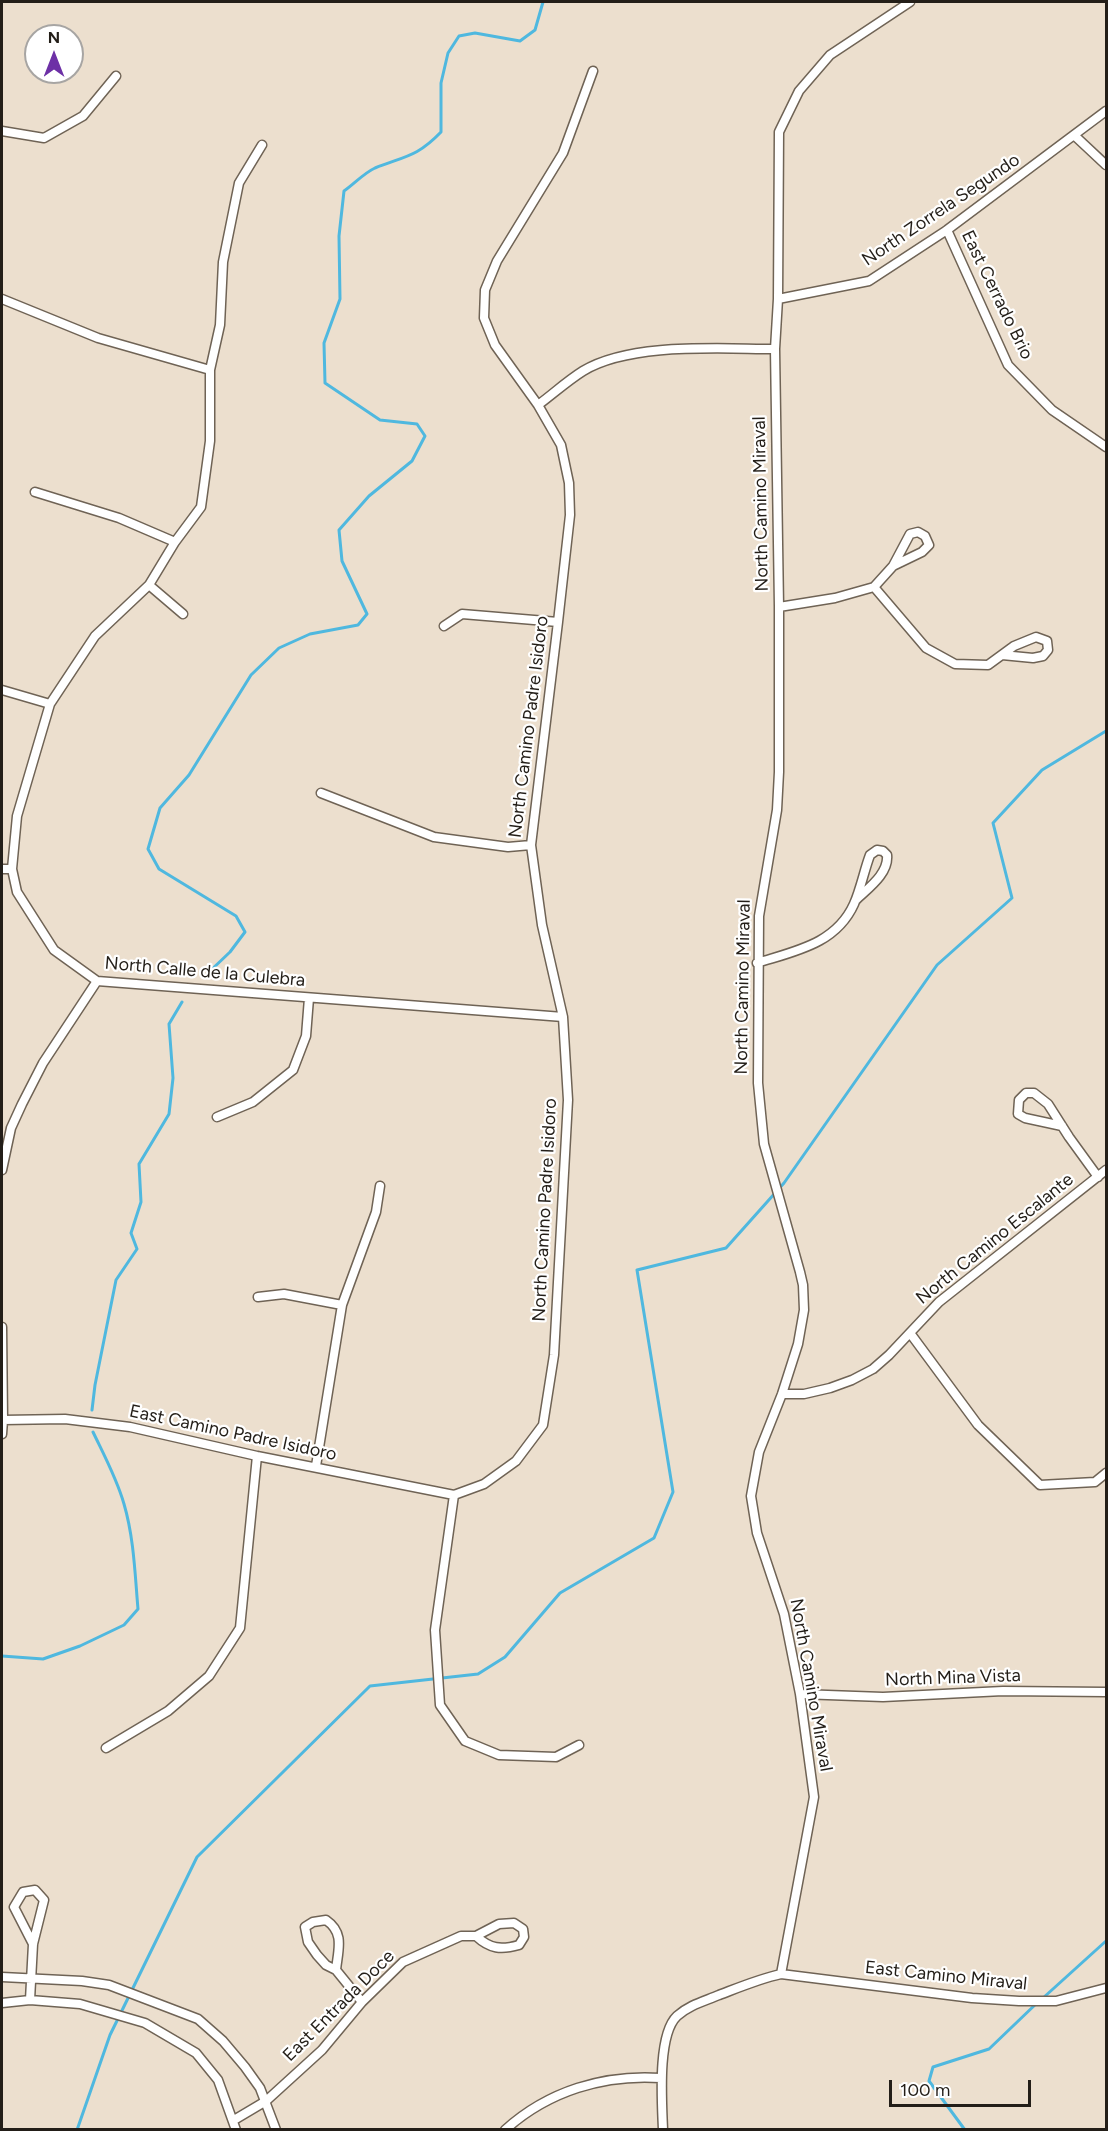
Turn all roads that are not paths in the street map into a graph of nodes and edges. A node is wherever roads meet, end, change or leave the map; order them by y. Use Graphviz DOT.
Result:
graph roads {
  1 [pos="910,2"];
  2 [pos="593,71"];
  3 [pos="116,76"];
  4 [pos="1107,111"];
  5 [pos="2,131"];
  6 [pos="1075,136"];
  7 [pos="262,145"];
  8 [pos="1107,165"];
  9 [pos="947,230"];
  10 [pos="2,299"];
  11 [pos="778,299"];
  12 [pos="775,350"];
  13 [pos="210,370"];
  14 [pos="538,405"];
  15 [pos="1104,444"];
  16 [pos="34,492"];
  17 [pos="175,542"];
  18 [pos="893,566"];
  19 [pos="148,585"];
  20 [pos="874,587"];
  21 [pos="779,607"];
  22 [pos="183,614"];
  23 [pos="558,622"];
  24 [pos="444,626"];
  25 [pos="1002,655"];
  26 [pos="2,690"];
  27 [pos="50,705"];
  28 [pos="321,793"];
  29 [pos="531,845"];
  30 [pos="2,869"];
  31 [pos="12,869"];
  32 [pos="856,900"];
  33 [pos="757,963"];
  34 [pos="97,981"];
  35 [pos="309,998"];
  36 [pos="563,1017"];
  37 [pos="217,1117"];
  38 [pos="1062,1126"];
  39 [pos="2,1170"];
  40 [pos="1107,1170"];
  41 [pos="1098,1177"];
  42 [pos="380,1186"];
  43 [pos="258,1297"];
  44 [pos="342,1305"];
  45 [pos="2,1327"];
  46 [pos="910,1333"];
  47 [pos="782,1394"];
  48 [pos="3,1420"];
  49 [pos="2,1434"];
  50 [pos="257,1456"];
  51 [pos="316,1466"];
  52 [pos="1107,1473"];
  53 [pos="454,1495"];
  54 [pos="1107,1692"];
  55 [pos="800,1694"];
  56 [pos="579,1745"];
  57 [pos="106,1748"];
  58 [pos="476,1936"];
  59 [pos="33,1944"];
  60 [pos="336,1970"];
  61 [pos="781,1974"];
  62 [pos="2,1977"];
  63 [pos="32,1979"];
  64 [pos="1107,1988"];
  65 [pos="30,2000"];
  66 [pos="362,2002"];
  67 [pos="2,2003"];
  68 [pos="661,2078"];
  69 [pos="266,2101"];
  70 [pos="235,2125"];
  71 [pos="276,2130"];
  72 [pos="505,2130"];
  73 [pos="663,2130"];
  1 -- 11 [label="street, North Camino Miraval"];
  2 -- 14 [label="street, North Camino Padre Isidoro"];
  3 -- 5 [label="street"];
  4 -- 6 [label="street, North Zorrela Segundo"];
  6 -- 8 [label="street"];
  6 -- 9 [label="street, North Zorrela Segundo"];
  7 -- 13 [label="street, North Calle de la Culebra"];
  9 -- 11 [label="street, North Zorrela Segundo"];
  9 -- 15 [label="street, East Cerrado Brio"];
  10 -- 13 [label="street"];
  11 -- 12 [label="street, North Camino Miraval"];
  12 -- 14 [label="street"];
  12 -- 21 [label="street, North Camino Miraval"];
  13 -- 17 [label="street, North Calle de la Culebra"];
  14 -- 23 [label="street, North Camino Padre Isidoro"];
  16 -- 17 [label="street"];
  17 -- 19 [label="street, North Calle de la Culebra"];
  18 -- 18 [label="street"];
  18 -- 20 [label="street"];
  19 -- 22 [label="street"];
  19 -- 27 [label="street, North Calle de la Culebra"];
  20 -- 21 [label="street"];
  20 -- 25 [label="street"];
  21 -- 33 [label="street, North Camino Miraval"];
  23 -- 24 [label="street"];
  23 -- 29 [label="street, North Camino Padre Isidoro"];
  25 -- 25 [label="street"];
  26 -- 27 [label="street"];
  27 -- 31 [label="street, North Calle de la Culebra"];
  28 -- 29 [label="street"];
  29 -- 36 [label="street, North Camino Padre Isidoro"];
  30 -- 31 [label="street"];
  31 -- 34 [label="street, North Calle de la Culebra"];
  32 -- 32 [label="street"];
  32 -- 33 [label="street"];
  33 -- 47 [label="street, North Camino Miraval"];
  34 -- 35 [label="street, North Calle de la Culebra"];
  34 -- 39 [label="street"];
  35 -- 36 [label="street, North Calle de la Culebra"];
  35 -- 37 [label="street"];
  36 -- 53 [label="street, North Camino Padre Isidoro"];
  38 -- 38 [label="street"];
  38 -- 41 [label="street"];
  40 -- 41 [label="street, North Camino Escalante"];
  41 -- 46 [label="street, North Camino Escalante"];
  42 -- 44 [label="street"];
  43 -- 44 [label="street"];
  44 -- 51 [label="street"];
  45 -- 48 [label="street"];
  46 -- 47 [label="street, North Camino Escalante"];
  46 -- 52 [label="street"];
  47 -- 55 [label="street, North Camino Miraval"];
  48 -- 49 [label="street"];
  48 -- 50 [label="street, East Camino Padre Isidoro"];
  50 -- 51 [label="street, East Camino Padre Isidoro"];
  50 -- 57 [label="street"];
  51 -- 53 [label="street, East Camino Padre Isidoro"];
  53 -- 56 [label="street"];
  54 -- 55 [label="street, North Mina Vista"];
  55 -- 61 [label="street, North Camino Miraval"];
  58 -- 58 [label="street, East Entrada Doce"];
  58 -- 66 [label="street, East Entrada Doce"];
  59 -- 59 [label="street"];
  59 -- 63 [label="street"];
  60 -- 60 [label="street"];
  60 -- 66 [label="street"];
  61 -- 64 [label="street, East Camino Miraval"];
  61 -- 68 [label="street"];
  62 -- 63 [label="street"];
  63 -- 65 [label="street"];
  63 -- 69 [label="street"];
  65 -- 67 [label="street"];
  65 -- 70 [label="street"];
  66 -- 69 [label="street, East Entrada Doce"];
  68 -- 72 [label="street"];
  68 -- 73 [label="street"];
  69 -- 70 [label="street, East Entrada Doce"];
  69 -- 71 [label="street"];
}
